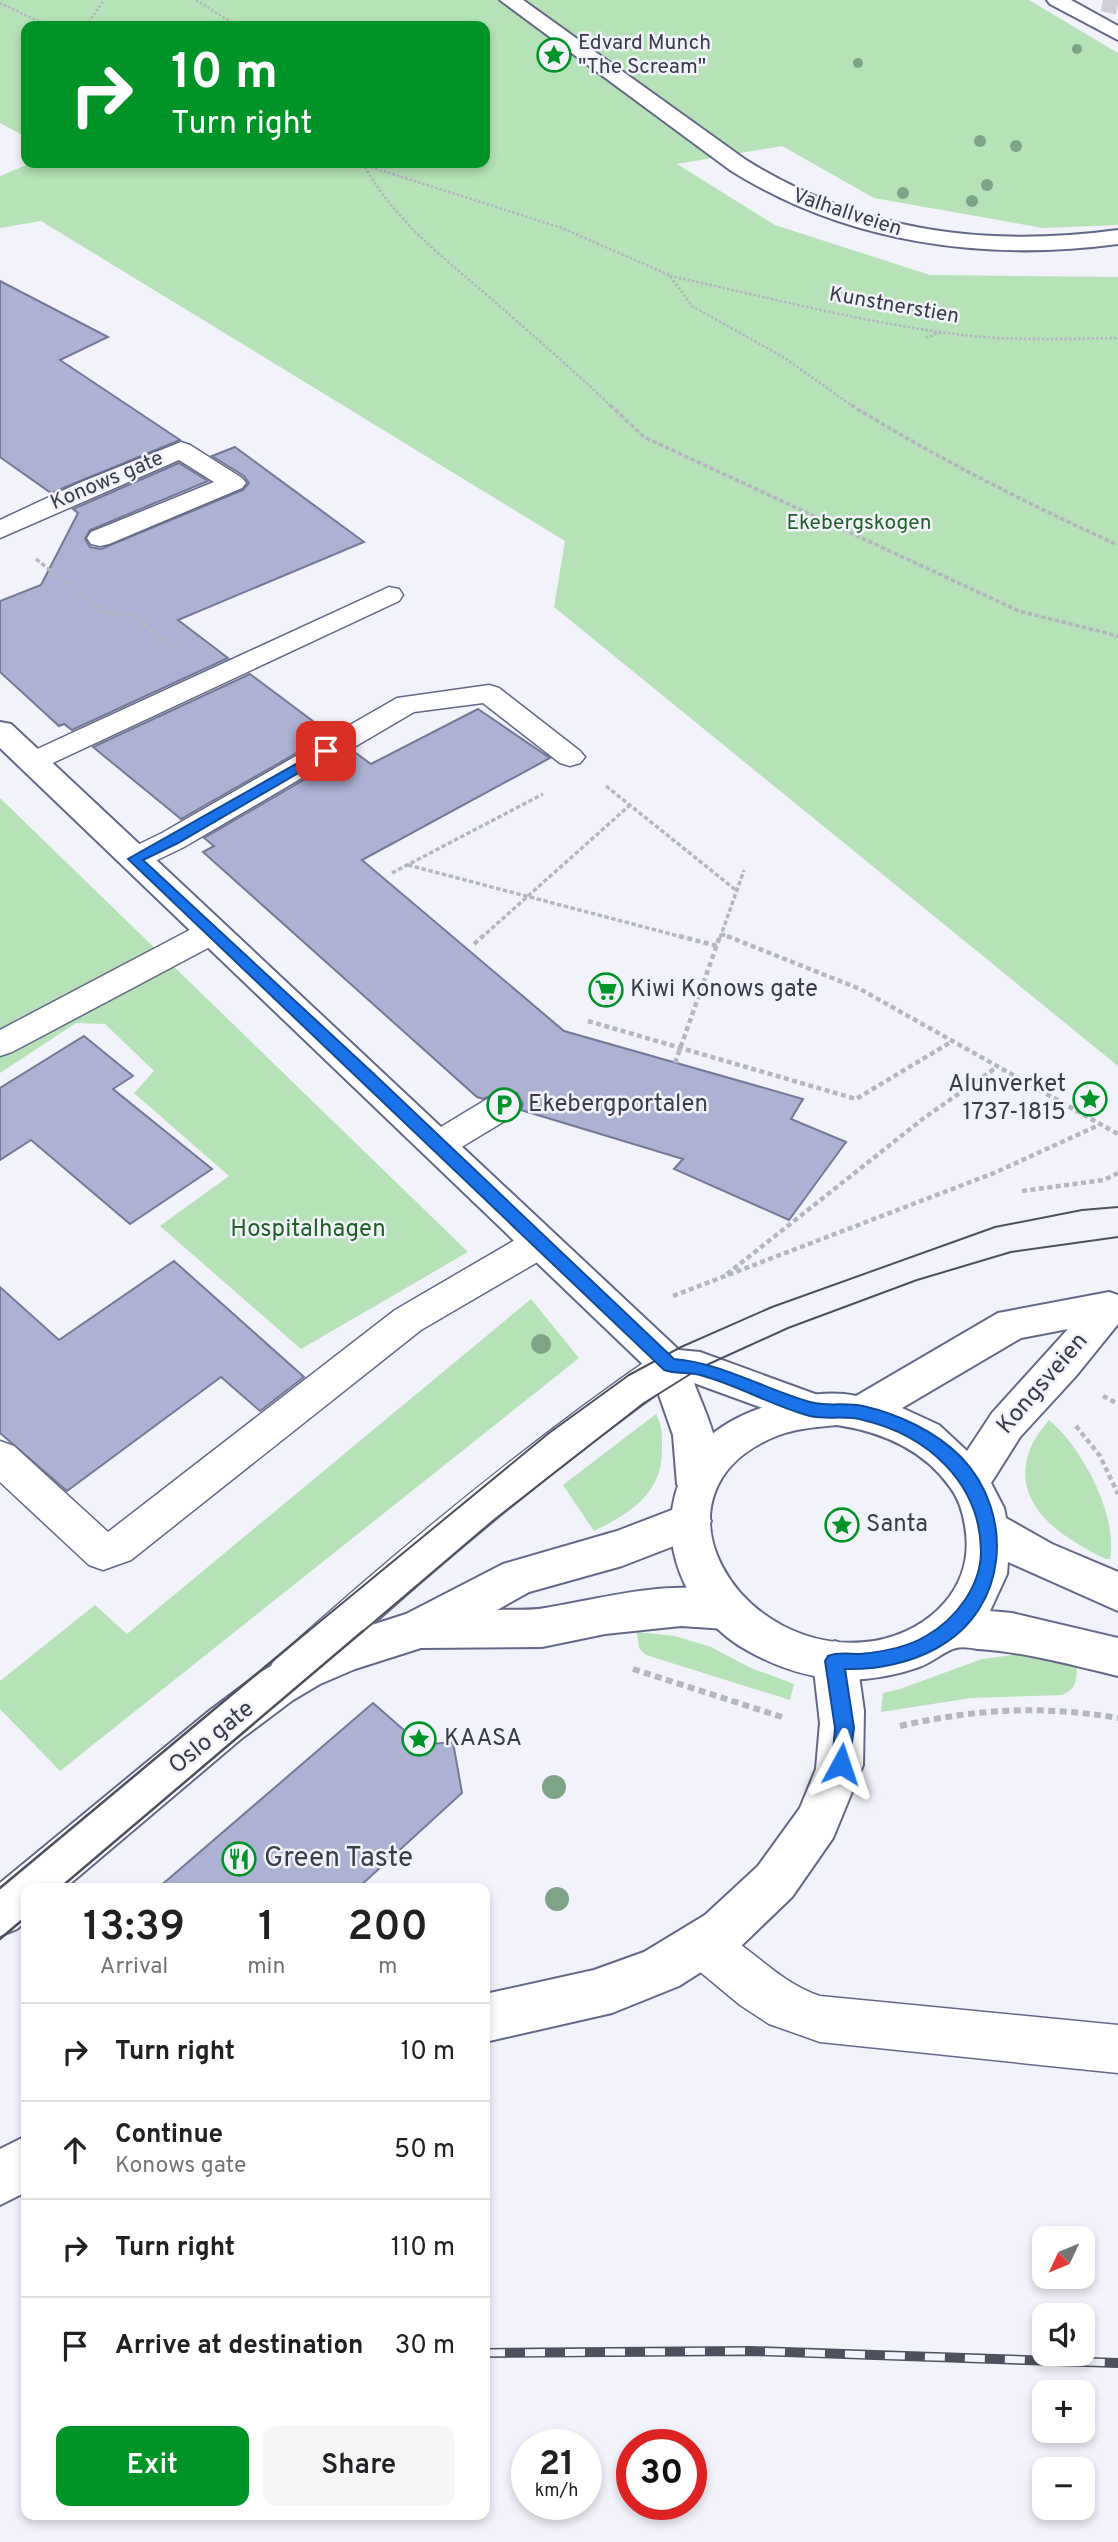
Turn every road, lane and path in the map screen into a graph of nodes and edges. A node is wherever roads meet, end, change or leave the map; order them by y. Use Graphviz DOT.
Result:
graph roads {
  1 [pos="104,0"];
  2 [pos="196,0"];
  3 [pos="510,0"];
  4 [pos="1057,0"];
  5 [pos="0,3"];
  6 [pos="38,21"];
  7 [pos="89,21"];
  8 [pos="229,21"];
  9 [pos="1118,34"];
  10 [pos="366,168"];
  11 [pos="368,168"];
  12 [pos="1118,237"];
  13 [pos="669,275"];
  14 [pos="942,332"];
  15 [pos="926,338"];
  16 [pos="1118,338"];
  17 [pos="0,530"];
  18 [pos="100,538"];
  19 [pos="1118,545"];
  20 [pos="32,556"];
  21 [pos="71,587"];
  22 [pos="78,593"];
  23 [pos="389,595"];
  24 [pos="1118,636"];
  25 [pos="208,679"];
  26 [pos="0,731"];
  27 [pos="32,762"];
  28 [pos="579,764"];
  29 [pos="630,805"];
  30 [pos="134,859"];
  31 [pos="408,865"];
  32 [pos="744,870"];
  33 [pos="392,873"];
  34 [pos="737,891"];
  35 [pos="527,896"];
  36 [pos="212,932"];
  37 [pos="721,934"];
  38 [pos="474,944"];
  39 [pos="717,946"];
  40 [pos="589,1021"];
  41 [pos="952,1042"];
  42 [pos="0,1044"];
  43 [pos="680,1047"];
  44 [pos="675,1063"];
  45 [pos="997,1067"];
  46 [pos="505,1105"];
  47 [pos="1099,1125"];
  48 [pos="1118,1134"];
  49 [pos="438,1144"];
  50 [pos="1118,1173"];
  51 [pos="1022,1191"];
  52 [pos="540,1243"];
  53 [pos="724,1276"];
  54 [pos="669,1297"];
  55 [pos="669,1365"];
  56 [pos="812,1410"];
  57 [pos="862,1412"];
  58 [pos="1070,1422"];
  59 [pos="0,1457"];
  60 [pos="970,1481"];
  61 [pos="1118,1494"];
  62 [pos="694,1503"];
  63 [pos="989,1530"];
  64 [pos="1118,1592"];
  65 [pos="726,1610"];
  66 [pos="952,1628"];
  67 [pos="418,1630"];
  68 [pos="1118,1657"];
  69 [pos="835,1661"];
  70 [pos="277,1686"];
  71 [pos="1088,1713"];
  72 [pos="1118,1718"];
  73 [pos="36,1883"];
  74 [pos="21,1896"];
  75 [pos="0,1913"];
  76 [pos="703,1945"];
  77 [pos="490,2017"];
  78 [pos="1118,2049"];
  79 [pos="21,2165"];
  80 [pos="0,2179"];
  1 -- 7 [label="path"];
  2 -- 8 [label="path"];
  3 -- 12 [label="street, Valhallveien"];
  4 -- 9 [label="street"];
  5 -- 6 [label="path"];
  10 -- 24 [label="path"];
  11 -- 13 [label="path, Kunstnerstien"];
  13 -- 14 [label="path, Kunstnerstien"];
  13 -- 19 [label="path"];
  14 -- 15 [label="path"];
  14 -- 16 [label="path, Kunstnerstien"];
  17 -- 18 [label="lane, Konows gate"];
  20 -- 21 [label="path"];
  22 -- 25 [label="path"];
  23 -- 25 [label="lane"];
  25 -- 27 [label="lane"];
  26 -- 27 [label="street"];
  27 -- 30 [label="street"];
  28 -- 29 [label="path"];
  28 -- 30 [label="lane"];
  28 -- 31 [label="path"];
  29 -- 34 [label="path"];
  29 -- 35 [label="path"];
  30 -- 36 [label="street"];
  31 -- 33 [label="path"];
  31 -- 35 [label="path"];
  32 -- 34 [label="path"];
  34 -- 37 [label="path"];
  35 -- 38 [label="path"];
  35 -- 39 [label="path"];
  36 -- 42 [label="lane"];
  36 -- 49 [label="street"];
  37 -- 39 [label="path"];
  37 -- 41 [label="path"];
  39 -- 43 [label="path"];
  40 -- 43 [label="path"];
  41 -- 43 [label="path"];
  41 -- 45 [label="path"];
  43 -- 44 [label="path"];
  45 -- 47 [label="path"];
  45 -- 53 [label="path"];
  46 -- 49 [label="lane"];
  47 -- 48 [label="path"];
  47 -- 53 [label="path"];
  49 -- 52 [label="street"];
  50 -- 51 [label="path"];
  52 -- 55 [label="street"];
  52 -- 59 [label="lane"];
  53 -- 54 [label="path"];
  55 -- 56 [label="street"];
  55 -- 62 [label="street"];
  55 -- 70 [label="lane"];
  56 -- 57 [label="street"];
  56 -- 62 [label="street"];
  57 -- 60 [label="street"];
  57 -- 60 [label="street, Kongsveien"];
  58 -- 61 [label="path"];
  60 -- 63 [label="street"];
  62 -- 65 [label="street"];
  62 -- 67 [label="street, Oslo gate"];
  63 -- 64 [label="street"];
  63 -- 66 [label="street"];
  65 -- 67 [label="street, Oslo gate"];
  65 -- 69 [label="street"];
  66 -- 68 [label="street"];
  66 -- 69 [label="street"];
  67 -- 70 [label="street, Oslo gate"];
  69 -- 76 [label="street"];
  70 -- 73 [label="street, Oslo gate"];
  71 -- 72 [label="path"];
  74 -- 75 [label="street, Oslo gate"];
  76 -- 77 [label="street"];
  76 -- 78 [label="lane"];
  79 -- 80 [label="street"];
}
